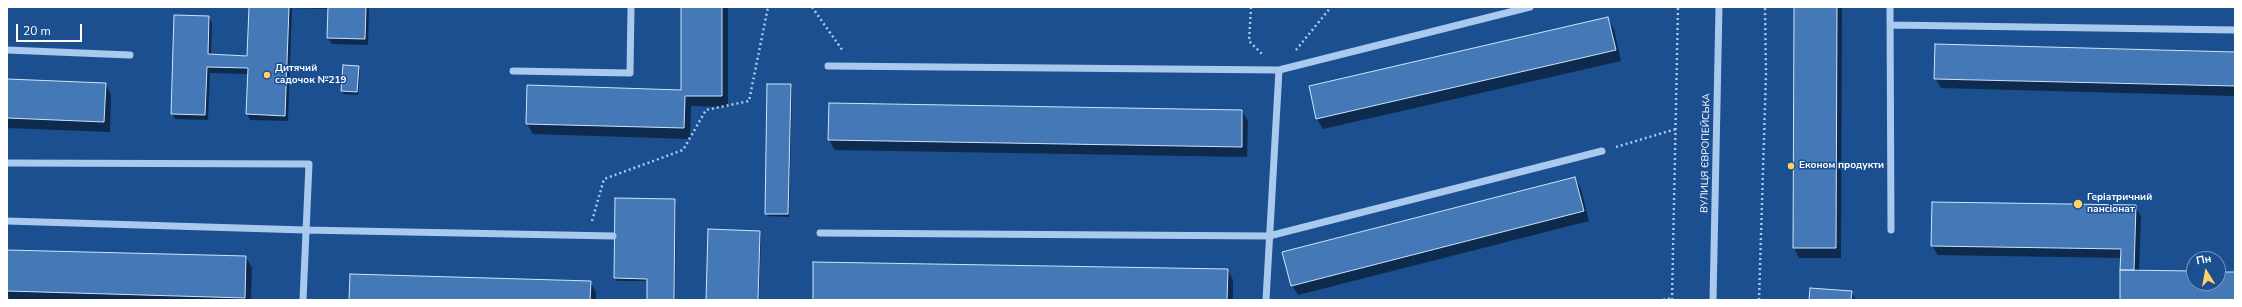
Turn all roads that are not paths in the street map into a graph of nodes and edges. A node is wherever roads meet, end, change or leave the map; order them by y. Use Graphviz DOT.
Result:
graph roads {
  1 [pos="631,7"];
  2 [pos="1530,7"];
  3 [pos="1719,7"];
  4 [pos="1890,7"];
  5 [pos="1890,25"];
  6 [pos="2235,30"];
  7 [pos="7,50"];
  8 [pos="130,55"];
  9 [pos="828,66"];
  10 [pos="1278,70"];
  11 [pos="513,71"];
  12 [pos="1602,151"];
  13 [pos="7,163"];
  14 [pos="7,221"];
  15 [pos="305,230"];
  16 [pos="1891,230"];
  17 [pos="820,233"];
  18 [pos="613,236"];
  19 [pos="1270,236"];
  20 [pos="303,300"];
  21 [pos="1266,300"];
  22 [pos="1713,300"];
  1 -- 11 [label="street"];
  2 -- 10 [label="street"];
  3 -- 22 [label="street, ВУЛИЦЯ ЄВРОПЕЙСЬКА"];
  4 -- 5 [label="street"];
  5 -- 6 [label="street"];
  5 -- 16 [label="street"];
  7 -- 8 [label="street"];
  9 -- 10 [label="street"];
  10 -- 19 [label="street"];
  12 -- 19 [label="street"];
  13 -- 15 [label="street"];
  14 -- 15 [label="street"];
  15 -- 18 [label="street"];
  15 -- 20 [label="street"];
  17 -- 19 [label="street"];
  19 -- 21 [label="street"];
}
